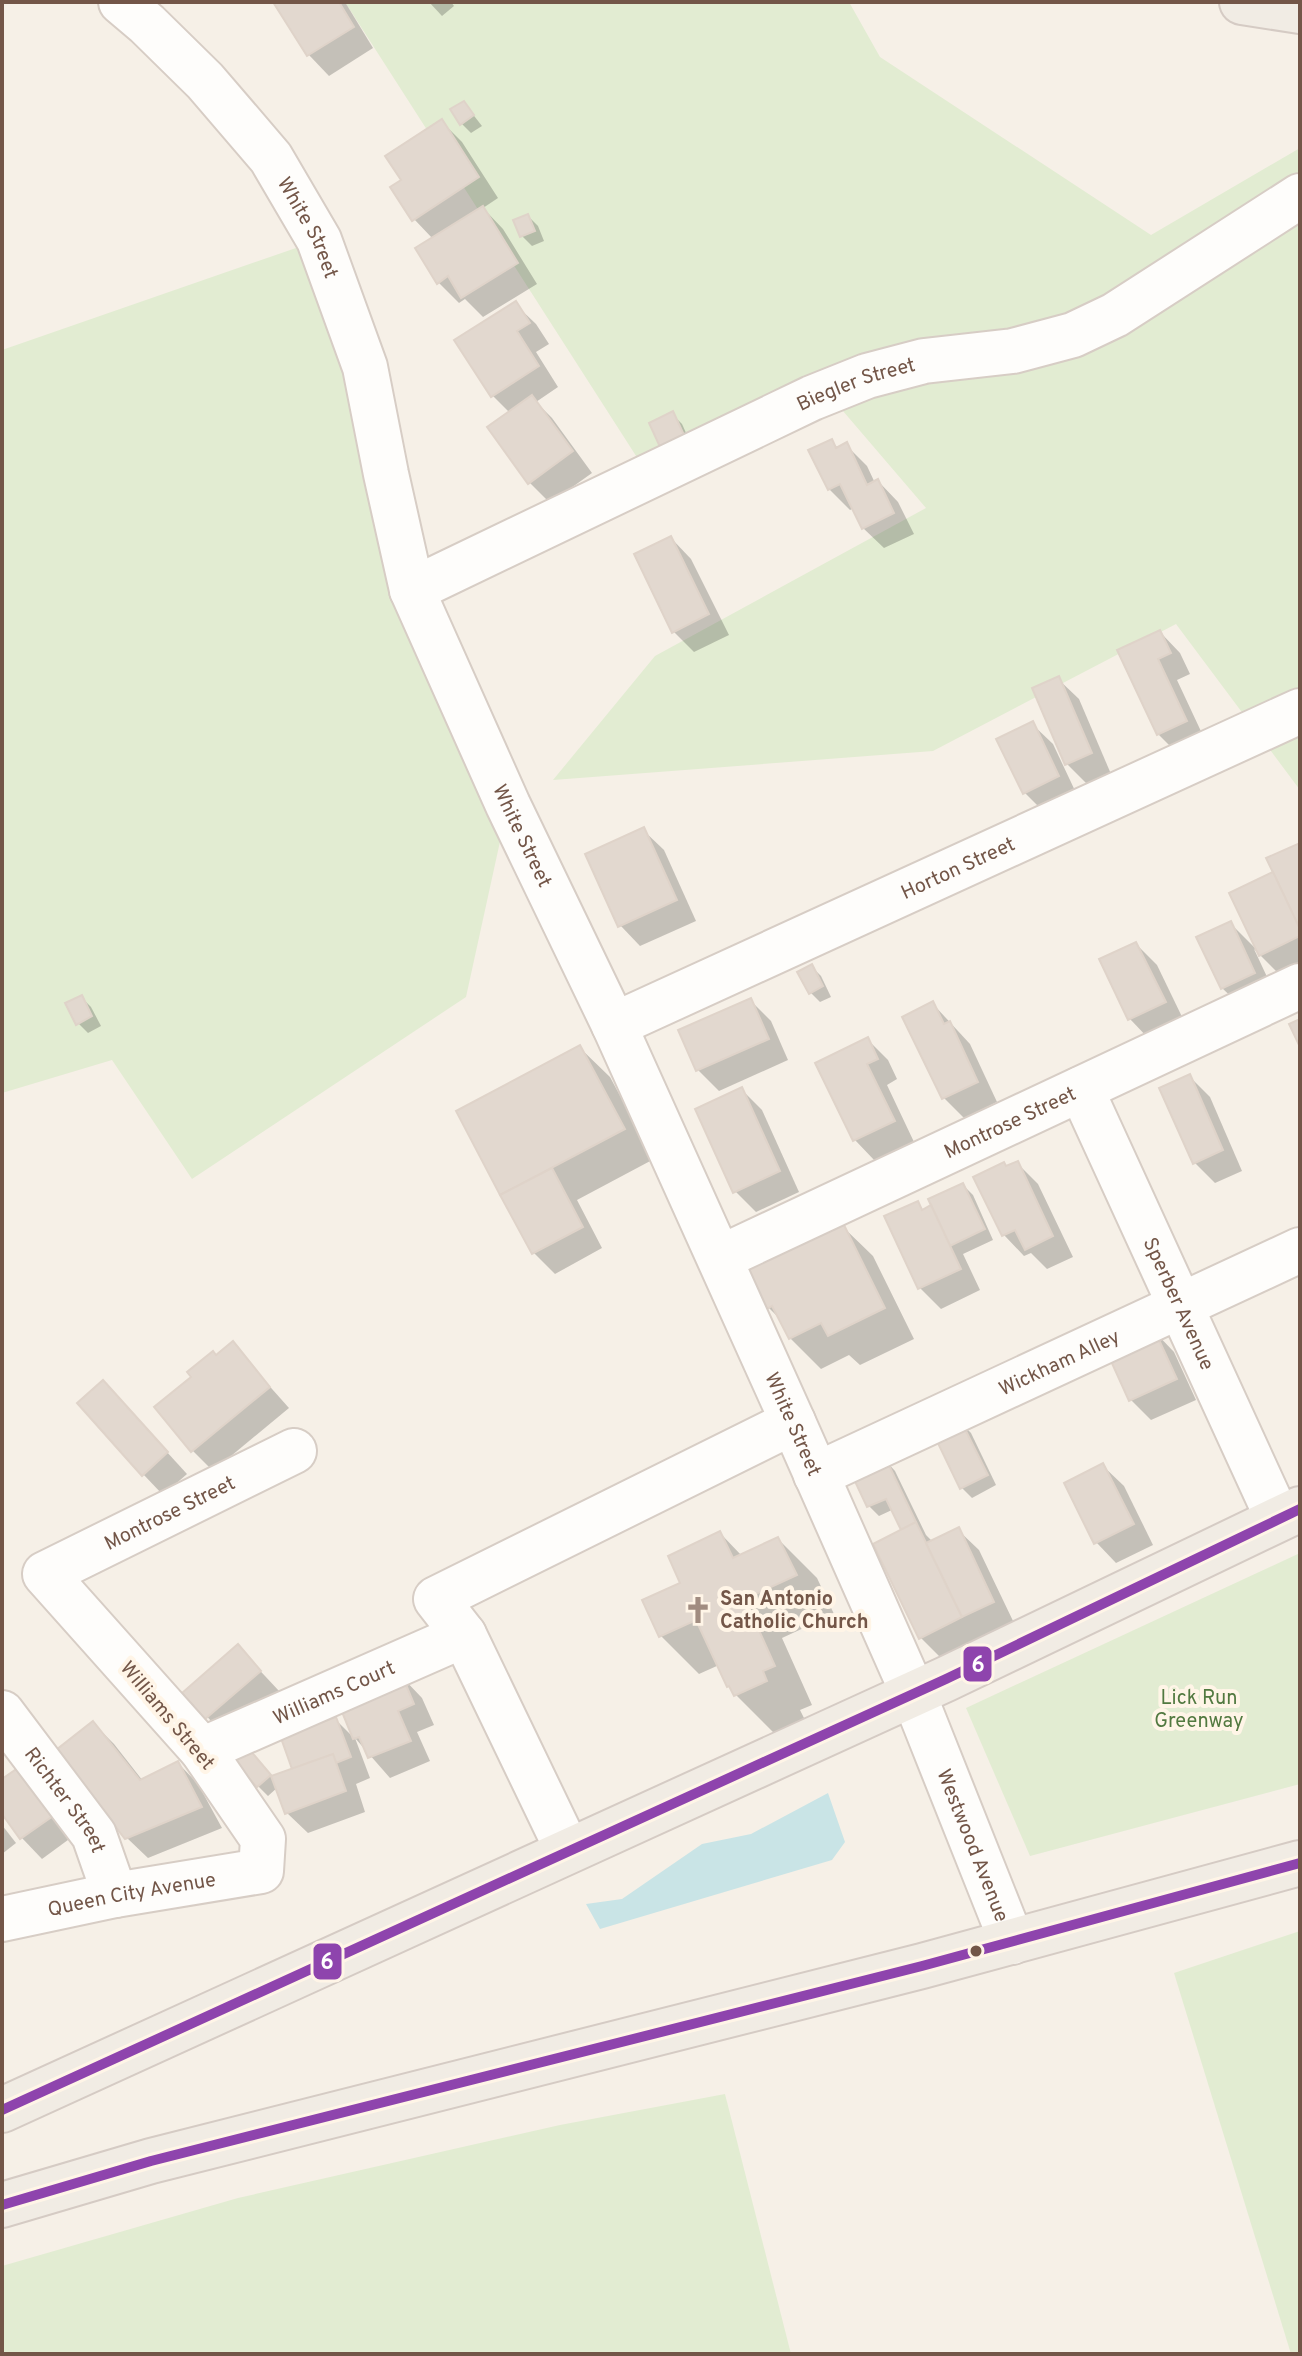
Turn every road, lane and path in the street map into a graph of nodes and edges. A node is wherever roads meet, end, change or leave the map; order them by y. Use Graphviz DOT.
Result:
graph roads {
  1 [pos="121,2"];
  2 [pos="1242,2"];
  3 [pos="1300,11"];
  4 [pos="1300,196"];
  5 [pos="412,590"];
  6 [pos="1300,711"];
  7 [pos="1300,986"];
  8 [pos="614,1025"];
  9 [pos="1081,1089"];
  10 [pos="1300,1250"];
  11 [pos="720,1258"];
  12 [pos="1180,1305"];
  13 [pos="793,1422"];
  14 [pos="294,1451"];
  15 [pos="816,1475"];
  16 [pos="1289,1514"];
  17 [pos="45,1574"];
  18 [pos="464,1635"];
  19 [pos="913,1693"];
  20 [pos="2,1713"];
  21 [pos="202,1750"];
  22 [pos="568,1851"];
  23 [pos="1300,1863"];
  24 [pos="261,1871"];
  25 [pos="115,1895"];
  26 [pos="2,1919"];
  27 [pos="1012,1942"];
  28 [pos="2,2110"];
  29 [pos="2,2205"];
  1 -- 5 [label="street, White Street"];
  2 -- 3 [label="main road"];
  4 -- 5 [label="street, Biegler Street"];
  5 -- 8 [label="street, White Street"];
  6 -- 8 [label="street, Horton Street"];
  7 -- 9 [label="street, Montrose Street"];
  8 -- 11 [label="street, White Street"];
  9 -- 11 [label="street, Montrose Street"];
  9 -- 12 [label="street, Sperber Avenue"];
  10 -- 12 [label="street, Wickham Alley"];
  11 -- 13 [label="street, White Street"];
  12 -- 15 [label="street, Wickham Alley"];
  12 -- 16 [label="street, Sperber Avenue"];
  13 -- 15 [label="street, White Street"];
  13 -- 18 [label="street"];
  14 -- 17 [label="street, Montrose Street"];
  15 -- 19 [label="street, White Street"];
  16 -- 19 [label="main road"];
  17 -- 21 [label="street, Williams Street"];
  18 -- 21 [label="street, Williams Court"];
  18 -- 22 [label="street"];
  19 -- 22 [label="main road"];
  19 -- 27 [label="street, Westwood Avenue"];
  20 -- 25 [label="street, Richter Street"];
  21 -- 24 [label="street, Williams Street"];
  22 -- 28 [label="main road"];
  23 -- 27 [label="main road, Westwood Avenue"];
  24 -- 25 [label="street, Queen City Avenue"];
  25 -- 26 [label="street, Queen City Avenue"];
  27 -- 29 [label="main road"];
}
